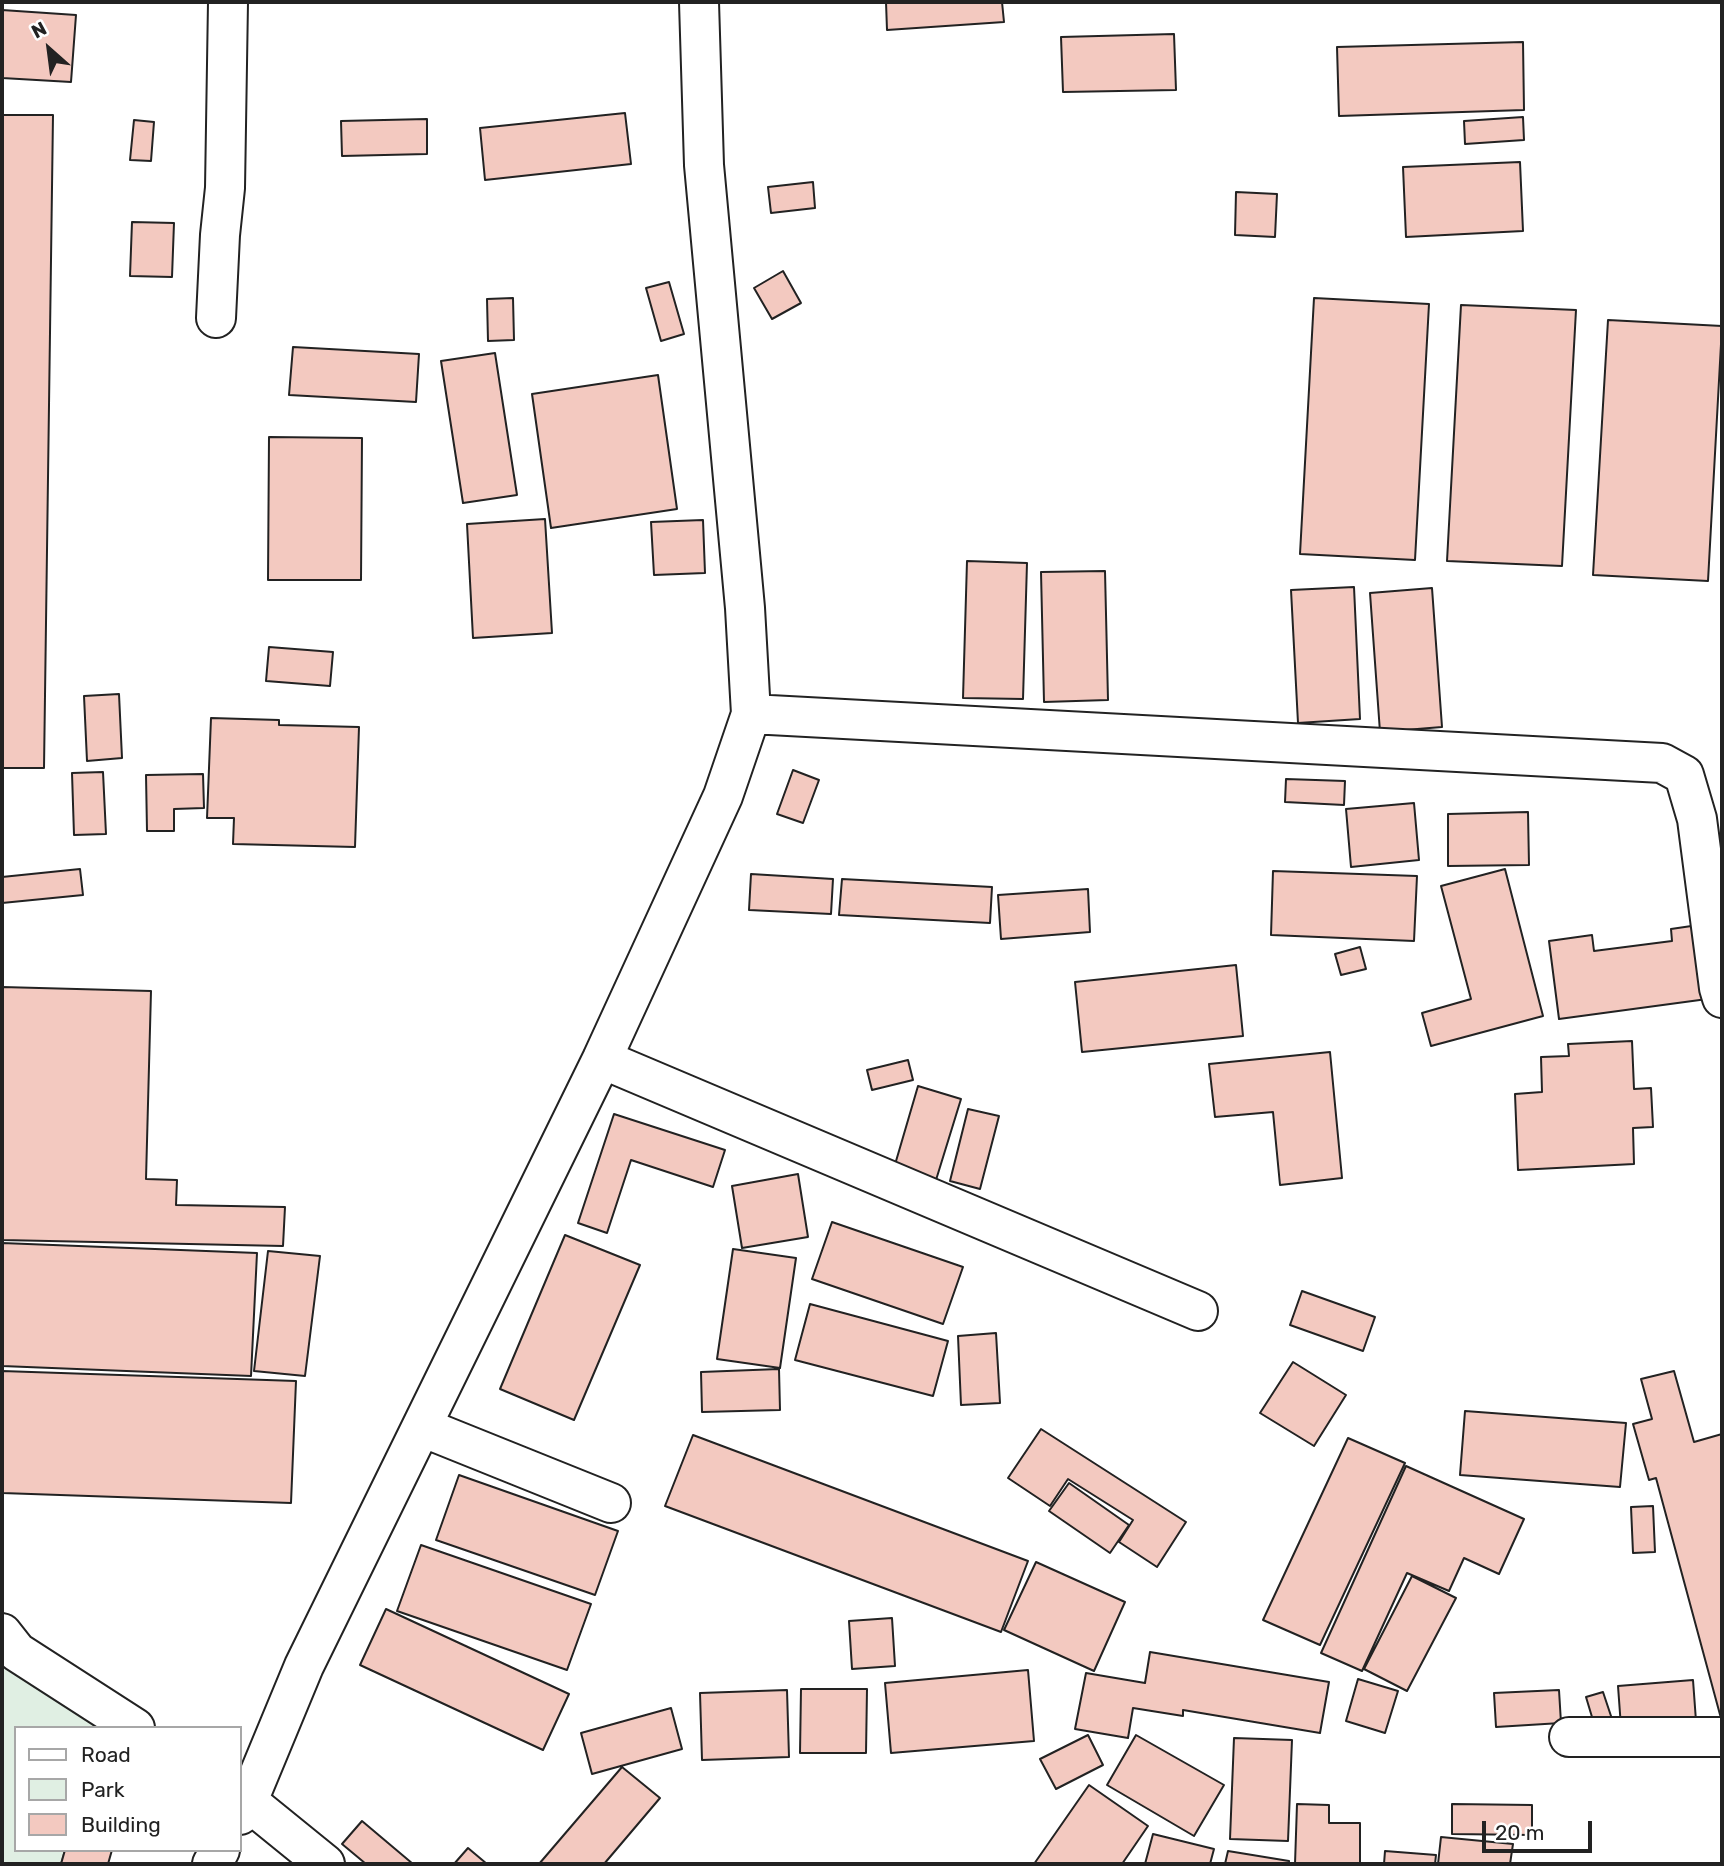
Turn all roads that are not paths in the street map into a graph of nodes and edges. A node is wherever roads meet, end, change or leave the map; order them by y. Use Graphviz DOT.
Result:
graph roads {
  1 [pos="228,2"];
  2 [pos="699,2"];
  3 [pos="216,318"];
  4 [pos="751,714"];
  5 [pos="1722,998"];
  6 [pos="602,1059"];
  7 [pos="1198,1311"];
  8 [pos="422,1427"];
  9 [pos="611,1503"];
  10 [pos="2,1633"];
  11 [pos="132,1726"];
  12 [pos="1569,1737"];
  13 [pos="1722,1737"];
  14 [pos="242,1804"];
  15 [pos="325,1864"];
  1 -- 3 [label="street"];
  2 -- 4 [label="street"];
  4 -- 5 [label="street"];
  4 -- 6 [label="street"];
  6 -- 7 [label="street"];
  6 -- 8 [label="street"];
  8 -- 9 [label="street"];
  8 -- 14 [label="street"];
  10 -- 11 [label="street"];
  12 -- 13 [label="street"];
  14 -- 15 [label="street"];
}
